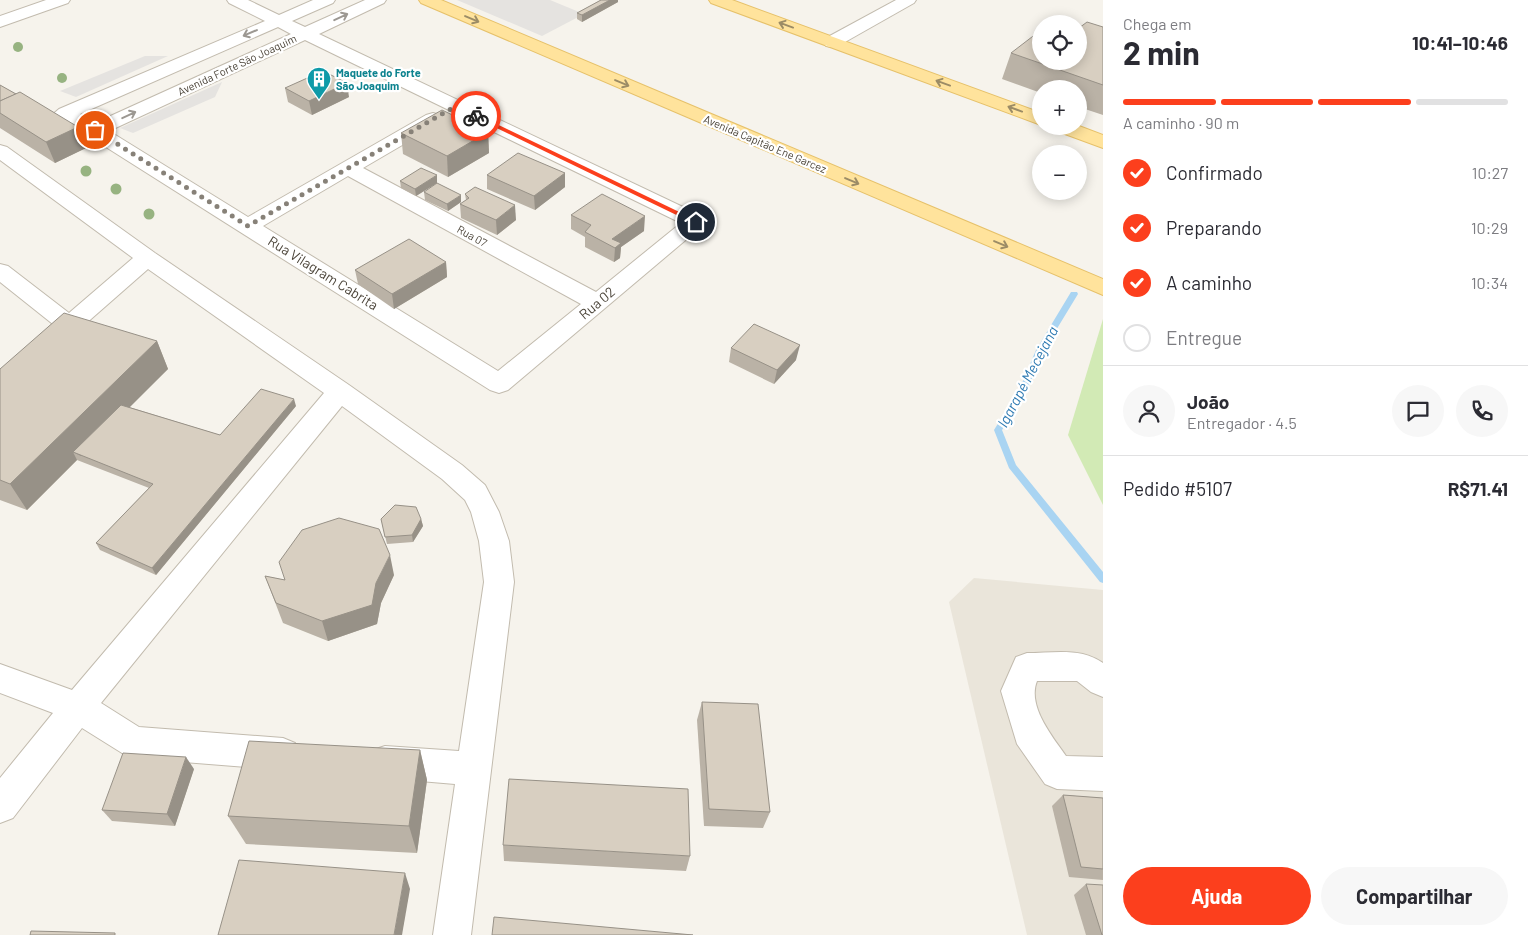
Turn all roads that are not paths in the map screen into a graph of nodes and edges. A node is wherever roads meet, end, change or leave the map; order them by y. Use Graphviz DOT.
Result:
graph roads {
  1 [pos="62,0"];
  2 [pos="235,0"];
  3 [pos="327,0"];
  4 [pos="378,0"];
  5 [pos="427,0"];
  6 [pos="717,0"];
  7 [pos="908,0"];
  8 [pos="279,20"];
  9 [pos="0,22"];
  10 [pos="306,33"];
  11 [pos="832,42"];
  12 [pos="456,106"];
  13 [pos="66,113"];
  14 [pos="1032,116"];
  15 [pos="49,125"];
  16 [pos="95,130"];
  17 [pos="1085,135"];
  18 [pos="67,136"];
  19 [pos="1103,142"];
  20 [pos="14,150"];
  21 [pos="348,168"];
  22 [pos="248,226"];
  23 [pos="147,258"];
  24 [pos="0,271"];
  25 [pos="1103,288"];
  26 [pos="597,303"];
  27 [pos="69,325"];
  28 [pos="499,384"];
  29 [pos="0,385"];
  30 [pos="340,391"];
  31 [pos="0,678"];
  32 [pos="1103,682"];
  33 [pos="78,707"];
  34 [pos="309,756"];
  35 [pos="358,760"];
  36 [pos="474,769"];
  37 [pos="1103,774"];
  38 [pos="0,806"];
  39 [pos="452,935"];
  1 -- 9 [label="street"];
  2 -- 8 [label="street"];
  3 -- 8 [label="street, Avenida Forte São Joaquim"];
  10 -- 4 [label="street, Avenida Forte São Joaquim, one-way"];
  5 -- 25 [label="main road, Avenida Capitão Ene Garcez, one-way"];
  11 -- 6 [label="main road, one-way"];
  7 -- 11 [label="street"];
  8 -- 10 [label="street"];
  8 -- 13 [label="street, Avenida Forte São Joaquim, one-way"];
  10 -- 12 [label="street"];
  16 -- 10 [label="street, Avenida Forte São Joaquim, one-way"];
  14 -- 11 [label="main road, one-way"];
  12 -- 21 [label="street"];
  12 -- 26 [label="street, Rua 02"];
  13 -- 15 [label="street, Avenida Forte São Joaquim"];
  13 -- 16 [label="street"];
  16 -- 18 [label="street, Avenida Forte São Joaquim"];
  16 -- 22 [label="street, Rua Vilagram Cabrita"];
  17 -- 19 [label="main road"];
  20 -- 23 [label="street"];
  21 -- 22 [label="street"];
  21 -- 26 [label="street, Rua 07"];
  22 -- 28 [label="street, Rua Vilagram Cabrita"];
  23 -- 27 [label="street"];
  23 -- 30 [label="street"];
  24 -- 27 [label="street"];
  26 -- 28 [label="street, Rua 02"];
  27 -- 29 [label="street"];
  30 -- 33 [label="street"];
  30 -- 36 [label="street"];
  31 -- 33 [label="street"];
  32 -- 37 [label="street"];
  33 -- 34 [label="street"];
  33 -- 38 [label="street"];
  35 -- 36 [label="street"];
  36 -- 39 [label="street"];
}
